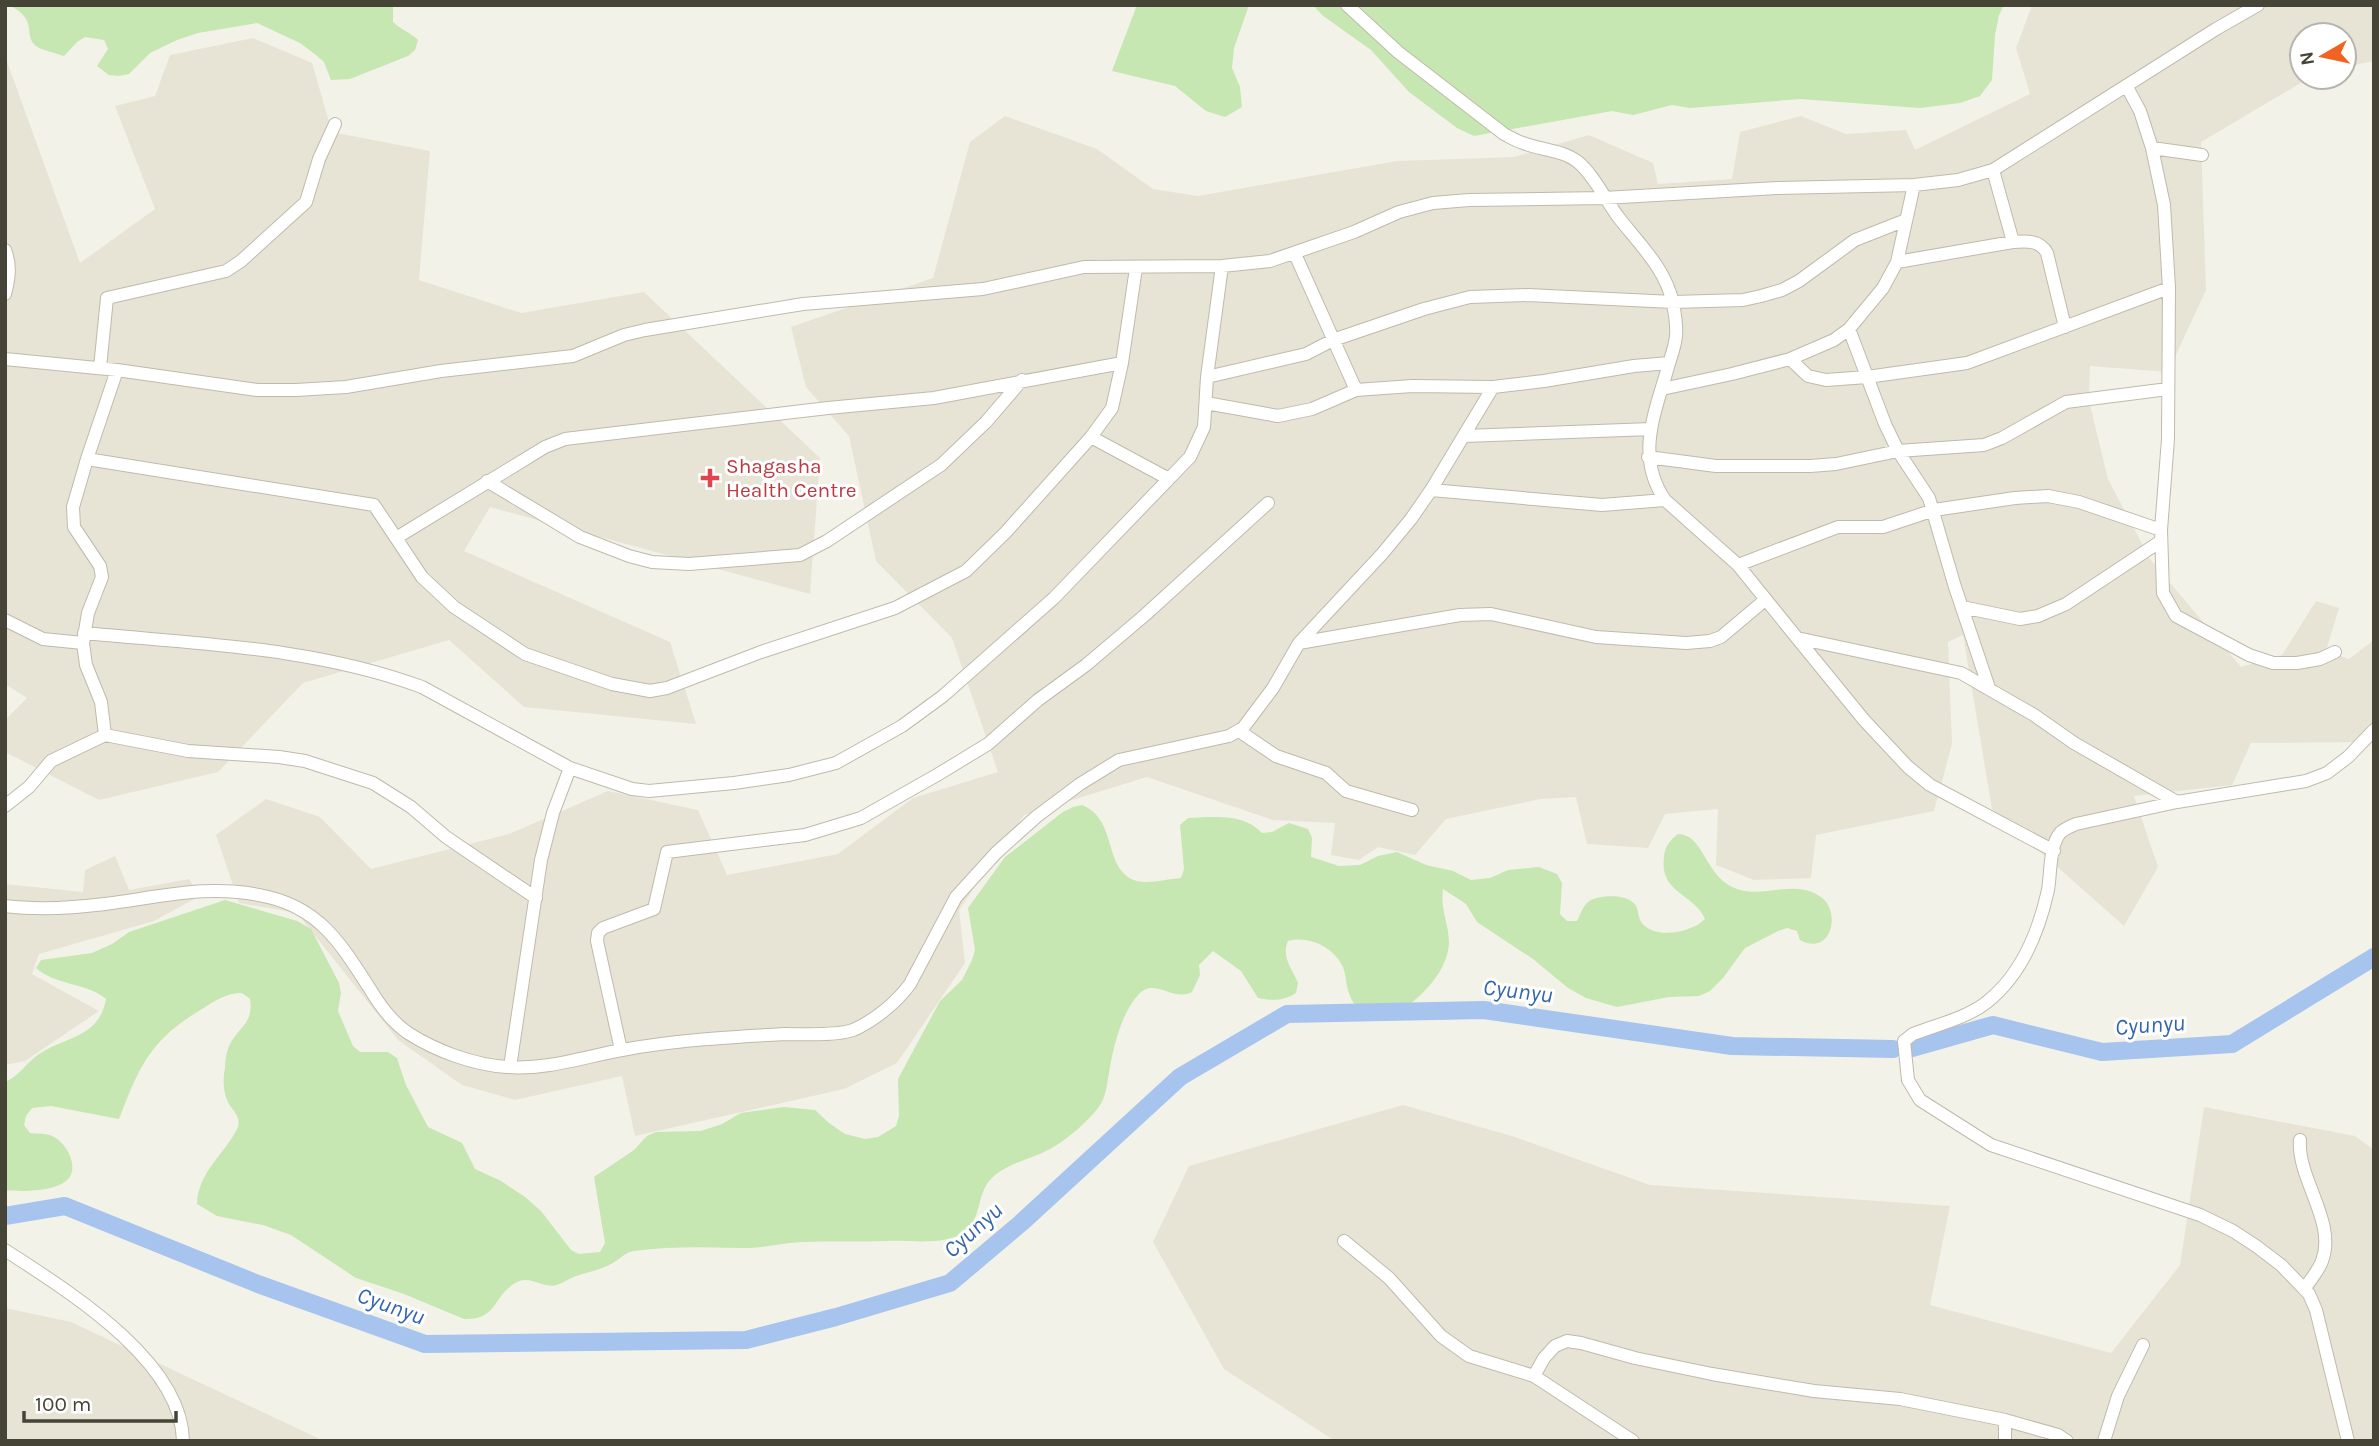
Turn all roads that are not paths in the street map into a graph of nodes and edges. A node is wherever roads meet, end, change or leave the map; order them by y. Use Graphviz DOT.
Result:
graph roads {
  1 [pos="1347,5"];
  2 [pos="2258,5"];
  3 [pos="2127,87"];
  4 [pos="335,124"];
  5 [pos="2152,148"];
  6 [pos="2202,155"];
  7 [pos="1993,170"];
  8 [pos="1914,185"];
  9 [pos="1604,198"];
  10 [pos="1906,220"];
  11 [pos="2013,242"];
  12 [pos="5,250"];
  13 [pos="1295,254"];
  14 [pos="1897,262"];
  15 [pos="1222,266"];
  16 [pos="1136,268"];
  17 [pos="2169,288"];
  18 [pos="5,294"];
  19 [pos="1673,302"];
  20 [pos="2065,327"];
  21 [pos="1849,329"];
  22 [pos="1332,340"];
  23 [pos="5,359"];
  24 [pos="1790,359"];
  25 [pos="1122,363"];
  26 [pos="1670,363"];
  27 [pos="100,368"];
  28 [pos="117,370"];
  29 [pos="1207,377"];
  30 [pos="1867,377"];
  31 [pos="1022,380"];
  32 [pos="1493,387"];
  33 [pos="1662,389"];
  34 [pos="2168,389"];
  35 [pos="1356,390"];
  36 [pos="1206,403"];
  37 [pos="1651,429"];
  38 [pos="1464,436"];
  39 [pos="1091,437"];
  40 [pos="1898,452"];
  41 [pos="1648,457"];
  42 [pos="87,459"];
  43 [pos="1169,479"];
  44 [pos="487,481"];
  45 [pos="1431,490"];
  46 [pos="1665,500"];
  47 [pos="1268,503"];
  48 [pos="1934,510"];
  49 [pos="2161,536"];
  50 [pos="396,538"];
  51 [pos="1738,565"];
  52 [pos="1765,600"];
  53 [pos="1962,607"];
  54 [pos="5,620"];
  55 [pos="83,638"];
  56 [pos="1797,638"];
  57 [pos="1299,643"];
  58 [pos="2335,653"];
  59 [pos="1989,688"];
  60 [pos="2374,730"];
  61 [pos="1240,731"];
  62 [pos="105,735"];
  63 [pos="570,768"];
  64 [pos="2177,802"];
  65 [pos="5,806"];
  66 [pos="1412,810"];
  67 [pos="2054,851"];
  68 [pos="536,898"];
  69 [pos="5,906"];
  70 [pos="621,1050"];
  71 [pos="510,1067"];
  72 [pos="2300,1140"];
  73 [pos="1345,1241"];
  74 [pos="5,1250"];
  75 [pos="2305,1288"];
  76 [pos="2143,1345"];
  77 [pos="1534,1377"];
  78 [pos="2005,1420"];
  79 [pos="183,1441"];
  80 [pos="1633,1441"];
  81 [pos="2006,1441"];
  82 [pos="2067,1441"];
  83 [pos="2104,1441"];
  84 [pos="2348,1441"];
  1 -- 9 [label="street"];
  2 -- 3 [label="street"];
  3 -- 5 [label="street"];
  3 -- 7 [label="street"];
  4 -- 27 [label="street"];
  5 -- 6 [label="street"];
  5 -- 17 [label="street"];
  7 -- 8 [label="street"];
  7 -- 11 [label="street"];
  8 -- 9 [label="street"];
  8 -- 10 [label="street"];
  9 -- 13 [label="street"];
  9 -- 19 [label="street"];
  10 -- 14 [label="street"];
  10 -- 19 [label="street"];
  11 -- 14 [label="street"];
  11 -- 20 [label="street"];
  12 -- 18 [label="street"];
  13 -- 15 [label="street"];
  13 -- 22 [label="street"];
  14 -- 21 [label="street"];
  15 -- 16 [label="street"];
  15 -- 29 [label="street"];
  16 -- 25 [label="street"];
  16 -- 28 [label="street"];
  17 -- 20 [label="street"];
  17 -- 34 [label="street"];
  19 -- 22 [label="street"];
  19 -- 26 [label="street"];
  20 -- 30 [label="street"];
  21 -- 24 [label="street"];
  21 -- 30 [label="street"];
  22 -- 29 [label="street"];
  22 -- 35 [label="street"];
  23 -- 27 [label="street"];
  24 -- 30 [label="street"];
  24 -- 33 [label="street"];
  25 -- 31 [label="street"];
  25 -- 39 [label="street"];
  26 -- 32 [label="street"];
  26 -- 33 [label="street"];
  27 -- 28 [label="street"];
  28 -- 42 [label="street"];
  29 -- 36 [label="street"];
  30 -- 40 [label="street"];
  31 -- 44 [label="street"];
  31 -- 44 [label="street"];
  32 -- 35 [label="street"];
  32 -- 38 [label="street"];
  33 -- 37 [label="street"];
  34 -- 40 [label="street"];
  34 -- 49 [label="street"];
  35 -- 36 [label="street"];
  36 -- 43 [label="street"];
  37 -- 38 [label="street"];
  37 -- 41 [label="street"];
  38 -- 45 [label="street"];
  39 -- 43 [label="street"];
  39 -- 50 [label="street"];
  40 -- 41 [label="street"];
  40 -- 48 [label="street"];
  41 -- 46 [label="street"];
  42 -- 50 [label="street"];
  42 -- 55 [label="street"];
  43 -- 63 [label="street"];
  44 -- 50 [label="street"];
  45 -- 46 [label="street"];
  45 -- 57 [label="street"];
  46 -- 51 [label="street"];
  47 -- 70 [label="street"];
  48 -- 49 [label="street"];
  48 -- 51 [label="street"];
  48 -- 53 [label="street"];
  49 -- 53 [label="street"];
  49 -- 58 [label="street"];
  51 -- 52 [label="street"];
  52 -- 56 [label="street"];
  52 -- 57 [label="street"];
  53 -- 59 [label="street"];
  54 -- 55 [label="street"];
  55 -- 62 [label="street"];
  55 -- 63 [label="street"];
  56 -- 59 [label="street"];
  56 -- 67 [label="street"];
  57 -- 61 [label="street"];
  59 -- 64 [label="street"];
  60 -- 64 [label="street"];
  61 -- 66 [label="street"];
  61 -- 70 [label="street"];
  62 -- 65 [label="street"];
  62 -- 68 [label="street"];
  63 -- 68 [label="street"];
  64 -- 67 [label="street"];
  67 -- 75 [label="street"];
  68 -- 71 [label="street"];
  69 -- 71 [label="street"];
  70 -- 71 [label="street"];
  72 -- 75 [label="street"];
  73 -- 77 [label="street"];
  74 -- 79 [label="street"];
  75 -- 84 [label="street"];
  76 -- 83 [label="street"];
  77 -- 78 [label="street"];
  77 -- 80 [label="street"];
  78 -- 81 [label="street"];
  78 -- 82 [label="street"];
}
